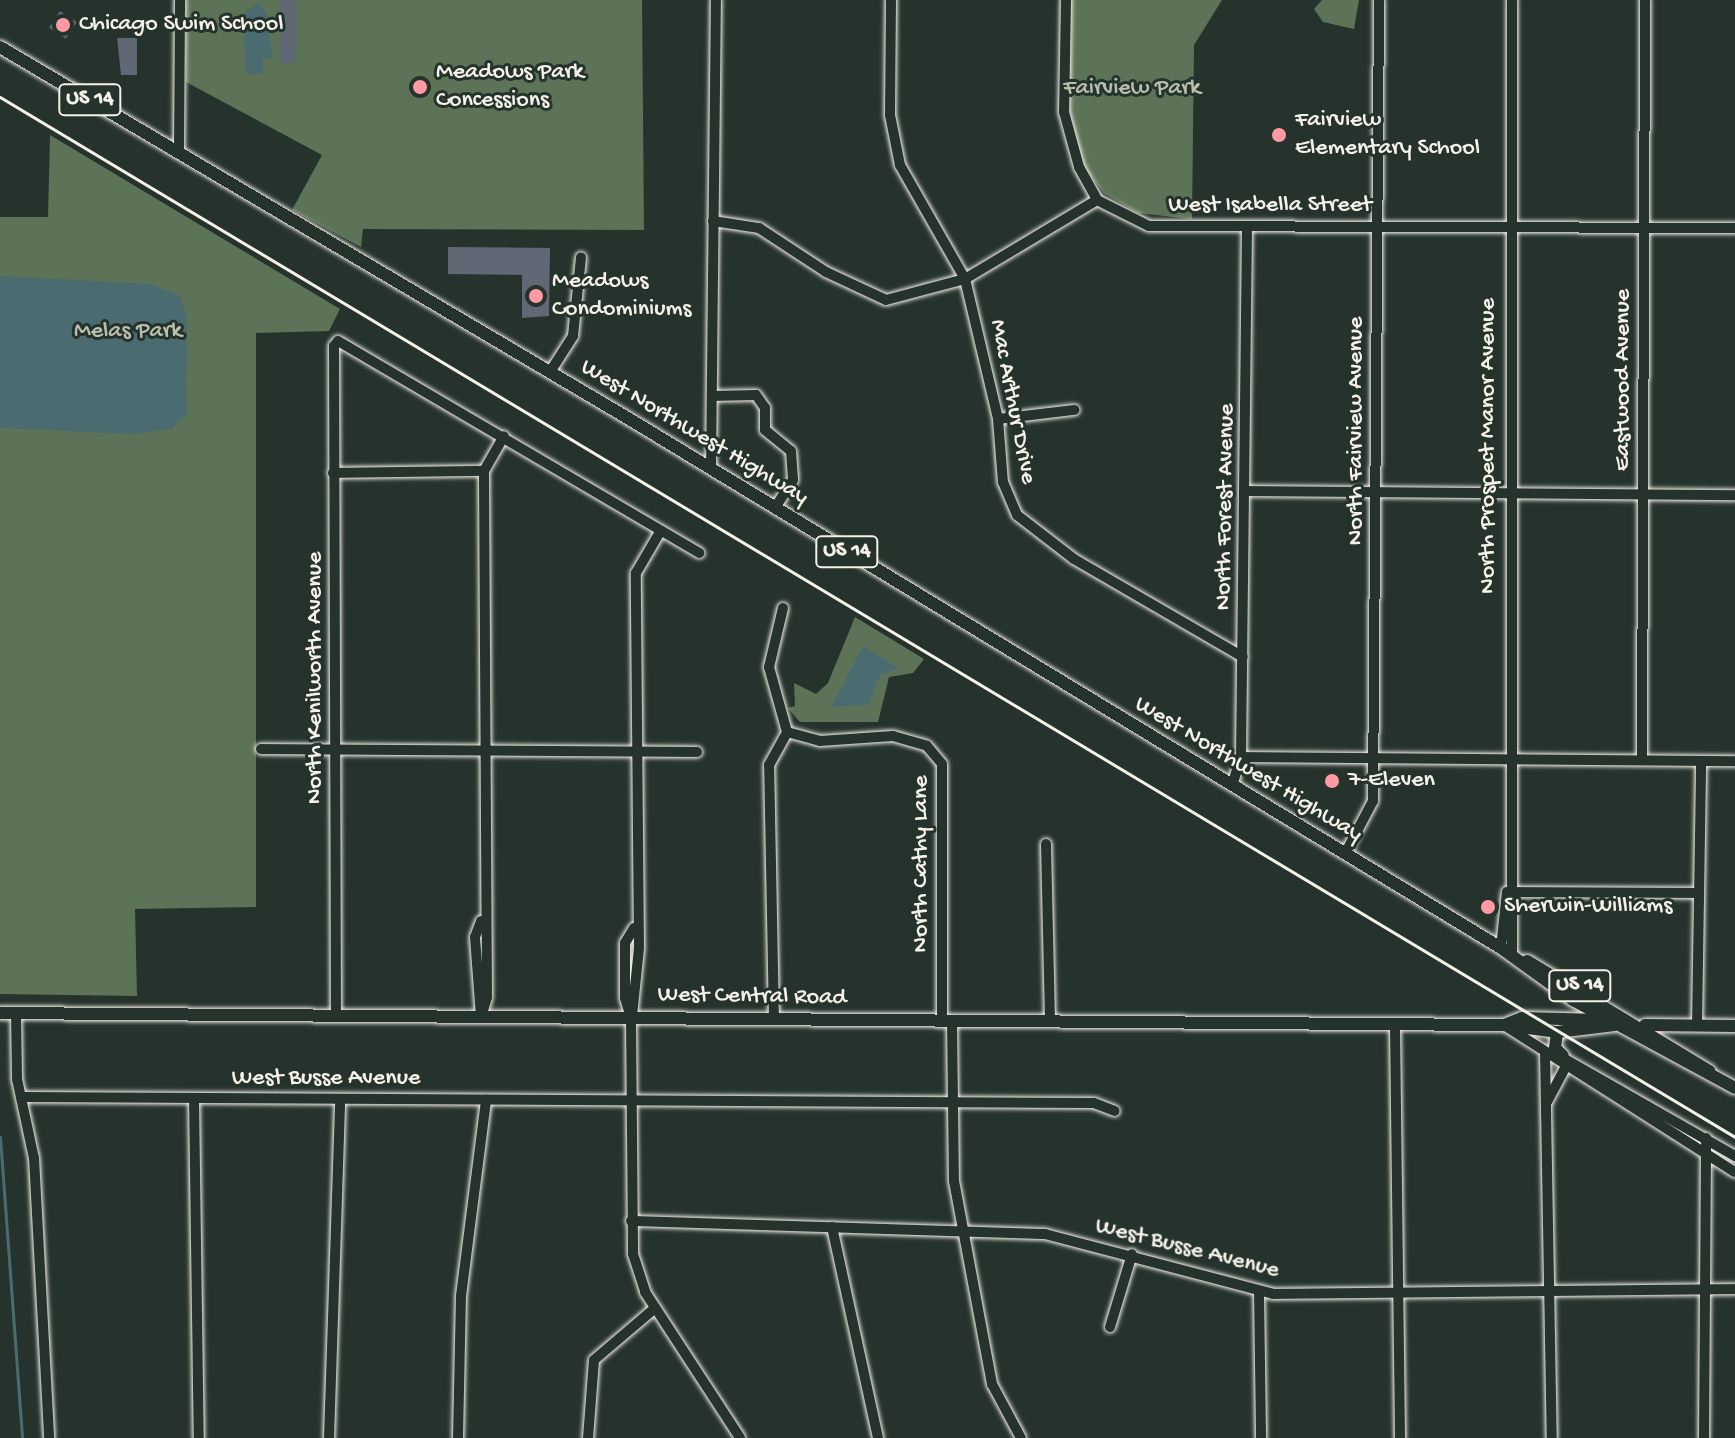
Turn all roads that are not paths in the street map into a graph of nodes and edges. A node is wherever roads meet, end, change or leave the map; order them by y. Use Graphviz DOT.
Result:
graph roads {
  1 [pos="180,0"];
  2 [pos="716,0"];
  3 [pos="891,0"];
  4 [pos="1066,0"];
  5 [pos="1379,0"];
  6 [pos="1512,0"];
  7 [pos="1645,0"];
  8 [pos="0,47"];
  9 [pos="179,152"];
  10 [pos="1097,200"];
  11 [pos="713,221"];
  12 [pos="1511,226"];
  13 [pos="1247,227"];
  14 [pos="1378,227"];
  15 [pos="1644,227"];
  16 [pos="1735,228"];
  17 [pos="581,257"];
  18 [pos="965,279"];
  19 [pos="550,372"];
  20 [pos="712,396"];
  21 [pos="1074,410"];
  22 [pos="998,419"];
  23 [pos="504,436"];
  24 [pos="711,469"];
  25 [pos="484,471"];
  26 [pos="333,473"];
  27 [pos="1248,491"];
  28 [pos="1377,491"];
  29 [pos="1509,492"];
  30 [pos="1643,493"];
  31 [pos="1735,495"];
  32 [pos="775,508"];
  33 [pos="660,532"];
  34 [pos="699,553"];
  35 [pos="783,608"];
  36 [pos="1243,657"];
  37 [pos="787,732"];
  38 [pos="261,749"];
  39 [pos="336,750"];
  40 [pos="480,751"];
  41 [pos="634,752"];
  42 [pos="697,752"];
  43 [pos="1241,757"];
  44 [pos="1374,758"];
  45 [pos="1508,759"];
  46 [pos="1642,759"];
  47 [pos="1735,761"];
  48 [pos="1701,762"];
  49 [pos="1232,786"];
  50 [pos="1046,844"];
  51 [pos="1345,854"];
  52 [pos="1507,892"];
  53 [pos="1699,893"];
  54 [pos="1507,952"];
  55 [pos="1573,1000"];
  56 [pos="0,1013"];
  57 [pos="16,1013"];
  58 [pos="336,1016"];
  59 [pos="481,1017"];
  60 [pos="631,1018"];
  61 [pos="1567,1018"];
  62 [pos="774,1020"];
  63 [pos="947,1020"];
  64 [pos="1050,1021"];
  65 [pos="1395,1025"];
  66 [pos="1504,1025"];
  67 [pos="1615,1025"];
  68 [pos="1643,1025"];
  69 [pos="1697,1026"];
  70 [pos="1735,1026"];
  71 [pos="1557,1032"];
  72 [pos="1545,1052"];
  73 [pos="1564,1062"];
  74 [pos="1718,1078"];
  75 [pos="1735,1088"];
  76 [pos="21,1097"];
  77 [pos="194,1098"];
  78 [pos="340,1099"];
  79 [pos="486,1100"];
  80 [pos="632,1101"];
  81 [pos="953,1101"];
  82 [pos="1547,1102"];
  83 [pos="1115,1111"];
  84 [pos="1706,1138"];
  85 [pos="1702,1152"];
  86 [pos="1735,1156"];
  87 [pos="1735,1172"];
  88 [pos="631,1221"];
  89 [pos="832,1227"];
  90 [pos="962,1229"];
  91 [pos="1132,1254"];
  92 [pos="1550,1288"];
  93 [pos="1702,1289"];
  94 [pos="1735,1289"];
  95 [pos="1259,1291"];
  96 [pos="1398,1292"];
  97 [pos="655,1308"];
  98 [pos="1110,1327"];
  99 [pos="49,1438"];
  100 [pos="199,1438"];
  101 [pos="329,1438"];
  102 [pos="458,1438"];
  103 [pos="588,1438"];
  104 [pos="740,1438"];
  105 [pos="878,1438"];
  106 [pos="1021,1438"];
  107 [pos="1261,1438"];
  108 [pos="1400,1438"];
  109 [pos="1552,1438"];
  110 [pos="1704,1438"];
  1 -- 9 [label="street"];
  2 -- 11 [label="street"];
  3 -- 18 [label="street, Mac Arthur Drive"];
  4 -- 10 [label="street"];
  5 -- 14 [label="street, North Fairview Avenue"];
  6 -- 12 [label="street, North Prospect Manor Avenue"];
  7 -- 15 [label="street, Eastwood Avenue"];
  8 -- 9 [label="main road, US 14"];
  9 -- 19 [label="main road, West Northwest Highway / US 14"];
  10 -- 13 [label="street, West Isabella Street"];
  10 -- 18 [label="street"];
  11 -- 18 [label="street"];
  11 -- 20 [label="street"];
  12 -- 14 [label="street, West Isabella Street"];
  12 -- 15 [label="street, West Isabella Street"];
  12 -- 29 [label="street, North Prospect Manor Avenue"];
  13 -- 14 [label="street, West Isabella Street"];
  13 -- 27 [label="street, North Forest Avenue"];
  14 -- 28 [label="street, North Fairview Avenue"];
  15 -- 16 [label="street, West Isabella Street"];
  15 -- 30 [label="street, Eastwood Avenue"];
  17 -- 19 [label="street"];
  18 -- 22 [label="street, Mac Arthur Drive"];
  19 -- 24 [label="main road, West Northwest Highway / US 14"];
  20 -- 24 [label="street"];
  20 -- 32 [label="street"];
  21 -- 22 [label="street"];
  22 -- 36 [label="street, Mac Arthur Drive"];
  23 -- 25 [label="street"];
  23 -- 26 [label="street, North Kenilworth Avenue"];
  23 -- 33 [label="street"];
  24 -- 32 [label="main road, West Northwest Highway / US 14"];
  25 -- 26 [label="street"];
  25 -- 40 [label="street"];
  26 -- 39 [label="street, North Kenilworth Avenue"];
  27 -- 28 [label="street"];
  27 -- 36 [label="street, North Forest Avenue"];
  28 -- 29 [label="street"];
  28 -- 44 [label="street, North Fairview Avenue"];
  29 -- 30 [label="street"];
  29 -- 45 [label="street, North Prospect Manor Avenue"];
  30 -- 31 [label="street"];
  30 -- 46 [label="street, Eastwood Avenue"];
  32 -- 49 [label="main road, West Northwest Highway / US 14"];
  33 -- 34 [label="street"];
  33 -- 41 [label="street"];
  35 -- 37 [label="street"];
  36 -- 43 [label="street, North Forest Avenue"];
  37 -- 62 [label="street"];
  37 -- 63 [label="street, North Cathy Lane"];
  38 -- 39 [label="street"];
  39 -- 40 [label="street"];
  39 -- 58 [label="street, North Kenilworth Avenue"];
  40 -- 41 [label="street"];
  40 -- 59 [label="street"];
  41 -- 42 [label="street"];
  41 -- 60 [label="street"];
  43 -- 44 [label="street"];
  43 -- 49 [label="street, North Forest Avenue"];
  44 -- 45 [label="street"];
  44 -- 51 [label="street, North Fairview Avenue"];
  45 -- 46 [label="street"];
  45 -- 52 [label="street, North Prospect Manor Avenue"];
  46 -- 48 [label="street"];
  47 -- 48 [label="street"];
  48 -- 53 [label="street"];
  49 -- 51 [label="main road, West Northwest Highway / US 14"];
  50 -- 64 [label="street"];
  51 -- 54 [label="main road, West Northwest Highway / US 14"];
  52 -- 53 [label="street"];
  52 -- 54 [label="street, North Prospect Manor Avenue"];
  53 -- 69 [label="street"];
  54 -- 55 [label="main road, West Northwest Highway / US 14"];
  54 -- 68 [label="main road, West Northwest Highway / US 14"];
  55 -- 61 [label="main road"];
  55 -- 67 [label="main road, West Northwest Highway / US 14"];
  56 -- 57 [label="main road, West Central Road"];
  57 -- 58 [label="main road, West Central Road"];
  57 -- 76 [label="street"];
  58 -- 59 [label="main road, West Central Road"];
  59 -- 60 [label="main road, West Central Road"];
  60 -- 62 [label="main road, West Central Road"];
  60 -- 80 [label="street"];
  61 -- 66 [label="main road, West Central Road"];
  61 -- 67 [label="main road, West Central Road"];
  62 -- 63 [label="main road, West Central Road"];
  63 -- 64 [label="main road, West Central Road"];
  63 -- 81 [label="street, North Cathy Lane"];
  64 -- 65 [label="main road, West Central Road"];
  65 -- 66 [label="main road, West Central Road"];
  65 -- 96 [label="street"];
  66 -- 71 [label="main road, West Central Road"];
  66 -- 72 [label="street"];
  67 -- 68 [label="main road, West Central Road"];
  67 -- 71 [label="main road, West Central Road"];
  67 -- 74 [label="main road, West Northwest Highway / US 14"];
  68 -- 69 [label="main road, West Central Road"];
  68 -- 74 [label="main road, West Northwest Highway / US 14"];
  69 -- 70 [label="main road, West Central Road"];
  71 -- 73 [label="main road"];
  72 -- 73 [label="street"];
  72 -- 82 [label="street"];
  73 -- 82 [label="street"];
  73 -- 84 [label="street"];
  73 -- 85 [label="street"];
  74 -- 75 [label="main road, West Northwest Highway / US 14"];
  76 -- 77 [label="street, West Busse Avenue"];
  76 -- 99 [label="street"];
  77 -- 78 [label="street, West Busse Avenue"];
  77 -- 100 [label="street"];
  78 -- 79 [label="street, West Busse Avenue"];
  78 -- 101 [label="street"];
  79 -- 80 [label="street, West Busse Avenue"];
  79 -- 102 [label="street"];
  80 -- 81 [label="street, West Busse Avenue"];
  80 -- 88 [label="street"];
  81 -- 83 [label="street, West Busse Avenue"];
  81 -- 90 [label="street, North Cathy Lane"];
  82 -- 92 [label="street"];
  84 -- 85 [label="street"];
  84 -- 86 [label="street"];
  85 -- 87 [label="street"];
  85 -- 93 [label="street"];
  88 -- 89 [label="street, West Busse Avenue"];
  88 -- 97 [label="street"];
  89 -- 90 [label="street, West Busse Avenue"];
  89 -- 105 [label="street"];
  90 -- 91 [label="street, West Busse Avenue"];
  90 -- 106 [label="street, North Cathy Lane"];
  91 -- 95 [label="street, West Busse Avenue"];
  91 -- 98 [label="street"];
  92 -- 93 [label="street, West Busse Avenue"];
  92 -- 96 [label="street, West Busse Avenue"];
  92 -- 109 [label="street"];
  93 -- 94 [label="street, West Busse Avenue"];
  93 -- 110 [label="street"];
  95 -- 96 [label="street, West Busse Avenue"];
  95 -- 107 [label="street"];
  96 -- 108 [label="street"];
  97 -- 103 [label="street"];
  97 -- 104 [label="street"];
}
